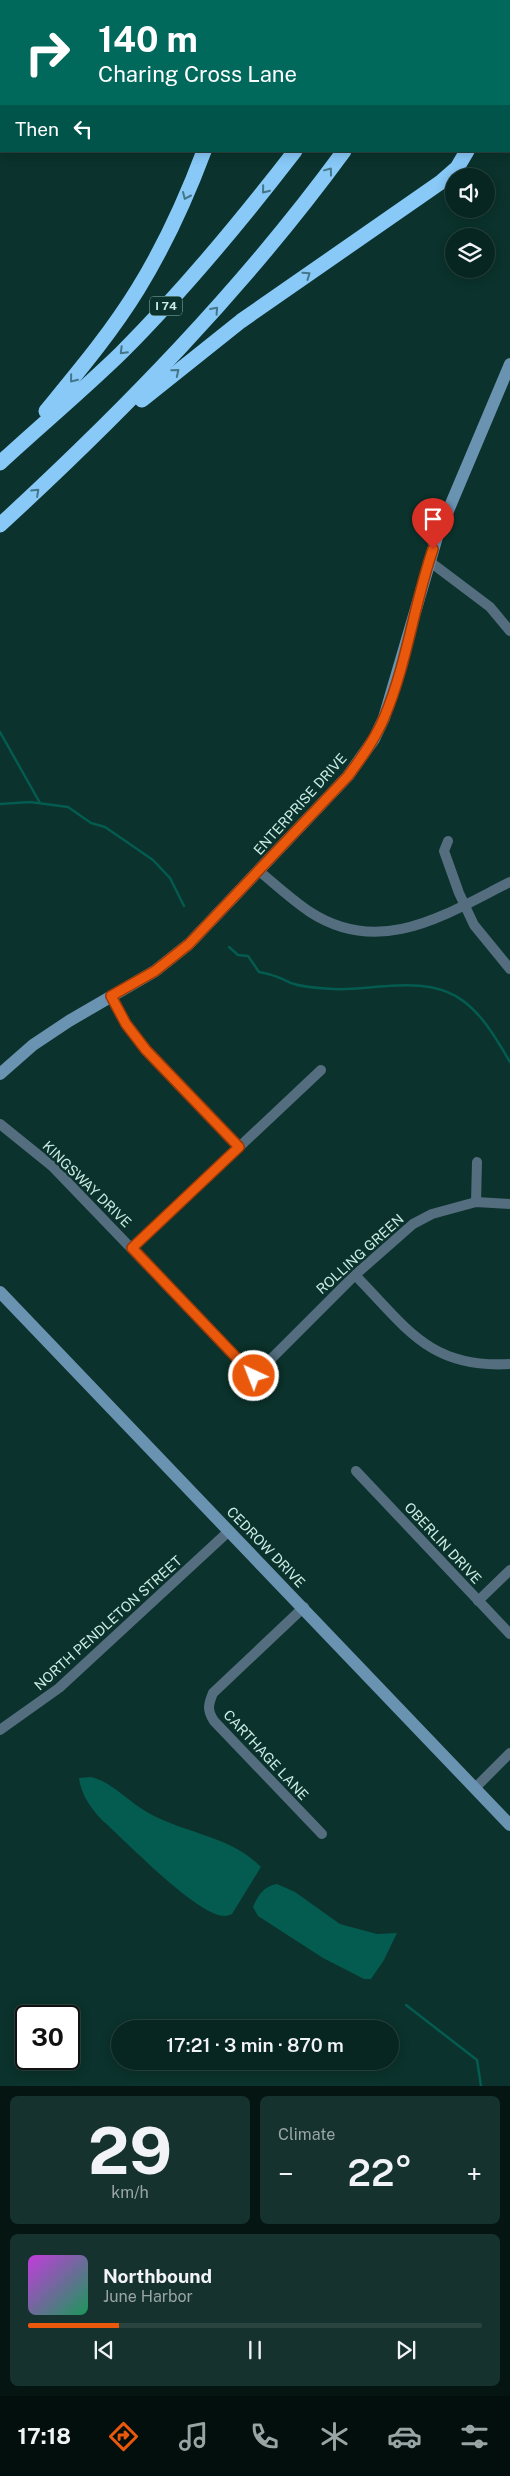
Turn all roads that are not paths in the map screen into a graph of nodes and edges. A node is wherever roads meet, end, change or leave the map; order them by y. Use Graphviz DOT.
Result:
graph roads {
  1 [pos="204,152"];
  2 [pos="294,152"];
  3 [pos="343,152"];
  4 [pos="466,152"];
  5 [pos="510,364"];
  6 [pos="20,445"];
  7 [pos="84,447"];
  8 [pos="0,463"];
  9 [pos="0,525"];
  10 [pos="429,561"];
  11 [pos="510,631"];
  12 [pos="448,841"];
  13 [pos="259,870"];
  14 [pos="510,882"];
  15 [pos="464,905"];
  16 [pos="510,969"];
  17 [pos="111,996"];
  18 [pos="321,1070"];
  19 [pos="0,1074"];
  20 [pos="0,1124"];
  21 [pos="239,1147"];
  22 [pos="477,1162"];
  23 [pos="476,1202"];
  24 [pos="510,1204"];
  25 [pos="132,1248"];
  26 [pos="355,1275"];
  27 [pos="0,1292"];
  28 [pos="510,1364"];
  29 [pos="254,1376"];
  30 [pos="356,1471"];
  31 [pos="229,1531"];
  32 [pos="510,1570"];
  33 [pos="478,1601"];
  34 [pos="304,1607"];
  35 [pos="510,1634"];
  36 [pos="0,1730"];
  37 [pos="510,1753"];
  38 [pos="476,1787"];
  39 [pos="510,1825"];
  40 [pos="322,1834"];
  1 -- 6 [label="highway, one-way"];
  2 -- 6 [label="highway, I 74, one-way"];
  7 -- 3 [label="highway, I 74, one-way"];
  7 -- 4 [label="highway, one-way"];
  5 -- 10 [label="street, ENTERPRISE DRIVE"];
  6 -- 8 [label="highway, I 74"];
  9 -- 7 [label="highway, I 74, one-way"];
  10 -- 11 [label="street"];
  10 -- 13 [label="street, ENTERPRISE DRIVE"];
  12 -- 15 [label="street"];
  13 -- 15 [label="street"];
  13 -- 17 [label="street, ENTERPRISE DRIVE"];
  14 -- 15 [label="street"];
  15 -- 16 [label="street"];
  17 -- 19 [label="street, ENTERPRISE DRIVE"];
  17 -- 21 [label="street"];
  18 -- 21 [label="street"];
  20 -- 25 [label="street, KINGSWAY DRIVE"];
  21 -- 25 [label="street"];
  22 -- 23 [label="street"];
  23 -- 24 [label="street, ROLLING GREEN"];
  23 -- 26 [label="street, ROLLING GREEN"];
  25 -- 29 [label="street, KINGSWAY DRIVE"];
  26 -- 28 [label="street"];
  26 -- 29 [label="street, ROLLING GREEN"];
  27 -- 31 [label="street, CEDROW DRIVE"];
  30 -- 33 [label="street, OBERLIN DRIVE"];
  31 -- 34 [label="street, CEDROW DRIVE"];
  31 -- 36 [label="street, NORTH PENDLETON STREET"];
  32 -- 33 [label="street"];
  33 -- 35 [label="street, OBERLIN DRIVE"];
  34 -- 38 [label="street, CEDROW DRIVE"];
  34 -- 40 [label="street, CARTHAGE LANE"];
  37 -- 38 [label="street"];
  38 -- 39 [label="street, CEDROW DRIVE"];
}
